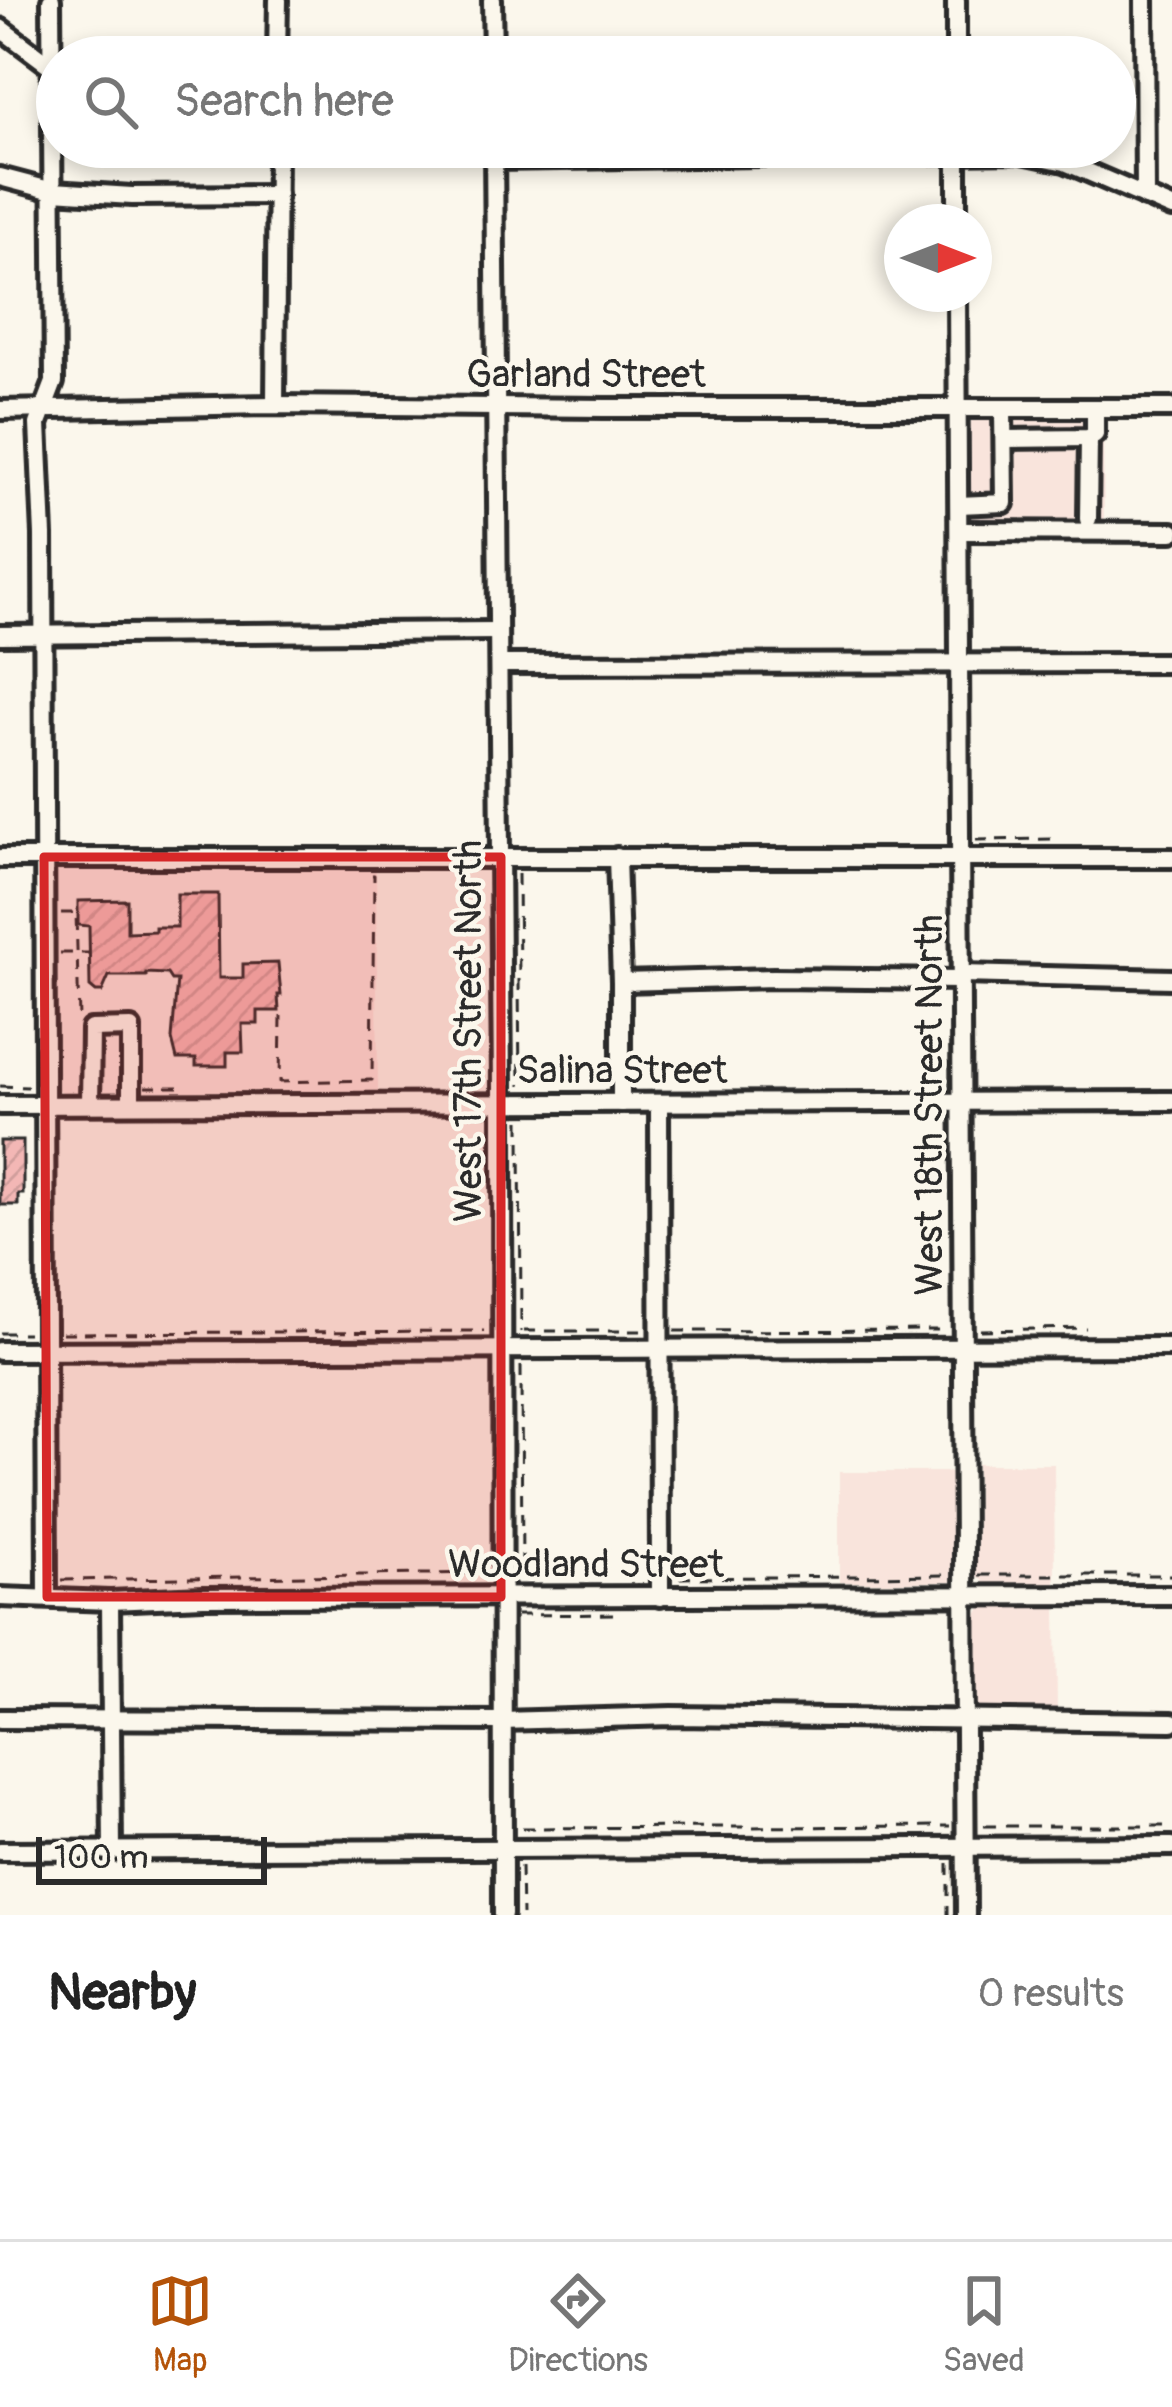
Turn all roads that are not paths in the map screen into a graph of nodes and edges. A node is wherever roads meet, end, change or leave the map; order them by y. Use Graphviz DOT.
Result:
graph roads {
  1 [pos="52,0"];
  2 [pos="278,0"];
  3 [pos="493,0"];
  4 [pos="956,0"];
  5 [pos="1144,0"];
  6 [pos="0,28"];
  7 [pos="52,36"];
  8 [pos="277,36"];
  9 [pos="493,36"];
  10 [pos="956,36"];
  11 [pos="36,56"];
  12 [pos="53,168"];
  13 [pos="277,168"];
  14 [pos="494,168"];
  15 [pos="957,168"];
  16 [pos="1075,168"];
  17 [pos="0,177"];
  18 [pos="53,191"];
  19 [pos="277,195"];
  20 [pos="1145,196"];
  21 [pos="957,204"];
  22 [pos="1172,208"];
  23 [pos="957,312"];
  24 [pos="275,405"];
  25 [pos="496,407"];
  26 [pos="958,408"];
  27 [pos="1003,408"];
  28 [pos="1095,408"];
  29 [pos="1172,408"];
  30 [pos="0,410"];
  31 [pos="42,411"];
  32 [pos="1089,438"];
  33 [pos="1004,439"];
  34 [pos="958,505"];
  35 [pos="1088,519"];
  36 [pos="958,531"];
  37 [pos="1172,532"];
  38 [pos="499,631"];
  39 [pos="42,634"];
  40 [pos="0,635"];
  41 [pos="959,663"];
  42 [pos="1172,663"];
  43 [pos="499,664"];
  44 [pos="500,856"];
  45 [pos="44,857"];
  46 [pos="617,857"];
  47 [pos="961,857"];
  48 [pos="0,858"];
  49 [pos="1172,858"];
  50 [pos="961,977"];
  51 [pos="1172,979"];
  52 [pos="621,982"];
  53 [pos="1172,1101"];
  54 [pos="962,1102"];
  55 [pos="621,1103"];
  56 [pos="659,1103"];
  57 [pos="131,1104"];
  58 [pos="502,1104"];
  59 [pos="0,1105"];
  60 [pos="45,1105"];
  61 [pos="90,1105"];
  62 [pos="963,1339"];
  63 [pos="502,1340"];
  64 [pos="659,1340"];
  65 [pos="46,1342"];
  66 [pos="1172,1347"];
  67 [pos="0,1351"];
  68 [pos="660,1587"];
  69 [pos="47,1588"];
  70 [pos="964,1595"];
  71 [pos="1172,1595"];
  72 [pos="501,1597"];
  73 [pos="0,1598"];
  74 [pos="110,1600"];
  75 [pos="0,1719"];
  76 [pos="111,1719"];
  77 [pos="502,1721"];
  78 [pos="965,1721"];
  79 [pos="1172,1721"];
  80 [pos="1172,1846"];
  81 [pos="965,1847"];
  82 [pos="502,1848"];
  83 [pos="0,1851"];
  84 [pos="112,1851"];
  85 [pos="502,1915"];
  86 [pos="966,1915"];
  1 -- 7 [label="street"];
  2 -- 8 [label="street"];
  3 -- 9 [label="street"];
  4 -- 10 [label="street"];
  5 -- 20 [label="street"];
  6 -- 11 [label="street"];
  12 -- 18 [label="street"];
  13 -- 19 [label="street"];
  14 -- 25 [label="street, West 17th Street North"];
  15 -- 21 [label="street"];
  16 -- 20 [label="street"];
  17 -- 18 [label="street"];
  18 -- 19 [label="street"];
  18 -- 31 [label="street"];
  19 -- 24 [label="street"];
  20 -- 22 [label="street"];
  23 -- 26 [label="street, West 18th Street North"];
  24 -- 25 [label="street, Garland Street"];
  24 -- 31 [label="street, Garland Street"];
  25 -- 26 [label="street, Garland Street"];
  25 -- 38 [label="street, West 17th Street North"];
  26 -- 27 [label="street, Garland Street"];
  26 -- 34 [label="street, West 18th Street North"];
  27 -- 28 [label="street, Garland Street"];
  27 -- 33 [label="street"];
  28 -- 29 [label="street, Garland Street"];
  28 -- 32 [label="street"];
  30 -- 31 [label="street, Garland Street"];
  31 -- 39 [label="street"];
  32 -- 33 [label="street"];
  32 -- 35 [label="street"];
  33 -- 34 [label="street"];
  34 -- 36 [label="street, West 18th Street North"];
  36 -- 37 [label="street"];
  36 -- 41 [label="street, West 18th Street North"];
  38 -- 39 [label="street"];
  38 -- 43 [label="street, West 17th Street North"];
  39 -- 40 [label="street"];
  39 -- 45 [label="street"];
  41 -- 42 [label="street"];
  41 -- 43 [label="street"];
  41 -- 47 [label="street, West 18th Street North"];
  43 -- 44 [label="street, West 17th Street North"];
  44 -- 45 [label="street"];
  44 -- 46 [label="street"];
  44 -- 58 [label="street, West 17th Street North"];
  45 -- 48 [label="street"];
  45 -- 60 [label="street"];
  46 -- 47 [label="street"];
  46 -- 52 [label="street"];
  47 -- 49 [label="street"];
  47 -- 50 [label="street, West 18th Street North"];
  50 -- 51 [label="street"];
  50 -- 52 [label="street"];
  50 -- 54 [label="street, West 18th Street North"];
  52 -- 55 [label="street"];
  53 -- 54 [label="street, Salina Street"];
  54 -- 56 [label="street, Salina Street"];
  54 -- 62 [label="street, West 18th Street North"];
  55 -- 56 [label="street, Salina Street"];
  55 -- 58 [label="street, Salina Street"];
  56 -- 64 [label="street"];
  57 -- 58 [label="street, Salina Street"];
  57 -- 61 [label="street, Salina Street"];
  57 -- 61 [label="street"];
  58 -- 63 [label="street, West 17th Street North"];
  59 -- 60 [label="street, Salina Street"];
  60 -- 61 [label="street, Salina Street"];
  60 -- 65 [label="street"];
  62 -- 64 [label="street"];
  62 -- 66 [label="street"];
  62 -- 70 [label="street, West 18th Street North"];
  63 -- 64 [label="street"];
  63 -- 65 [label="street"];
  63 -- 72 [label="street, West 17th Street North"];
  64 -- 68 [label="street"];
  65 -- 67 [label="street"];
  65 -- 69 [label="street"];
  68 -- 70 [label="street, Woodland Street"];
  68 -- 72 [label="street, Woodland Street"];
  69 -- 73 [label="street, Woodland Street"];
  69 -- 74 [label="street, Woodland Street"];
  70 -- 71 [label="street, Woodland Street"];
  70 -- 78 [label="street, West 18th Street North"];
  72 -- 74 [label="street, Woodland Street"];
  72 -- 77 [label="street, West 17th Street North"];
  74 -- 76 [label="street"];
  75 -- 76 [label="street"];
  76 -- 77 [label="street"];
  76 -- 84 [label="street"];
  77 -- 78 [label="street"];
  77 -- 82 [label="street, West 17th Street North"];
  78 -- 79 [label="street"];
  78 -- 81 [label="street, West 18th Street North"];
  80 -- 81 [label="street"];
  81 -- 82 [label="street"];
  81 -- 86 [label="street, West 18th Street North"];
  82 -- 84 [label="street"];
  82 -- 85 [label="street, West 17th Street North"];
  83 -- 84 [label="street"];
}
